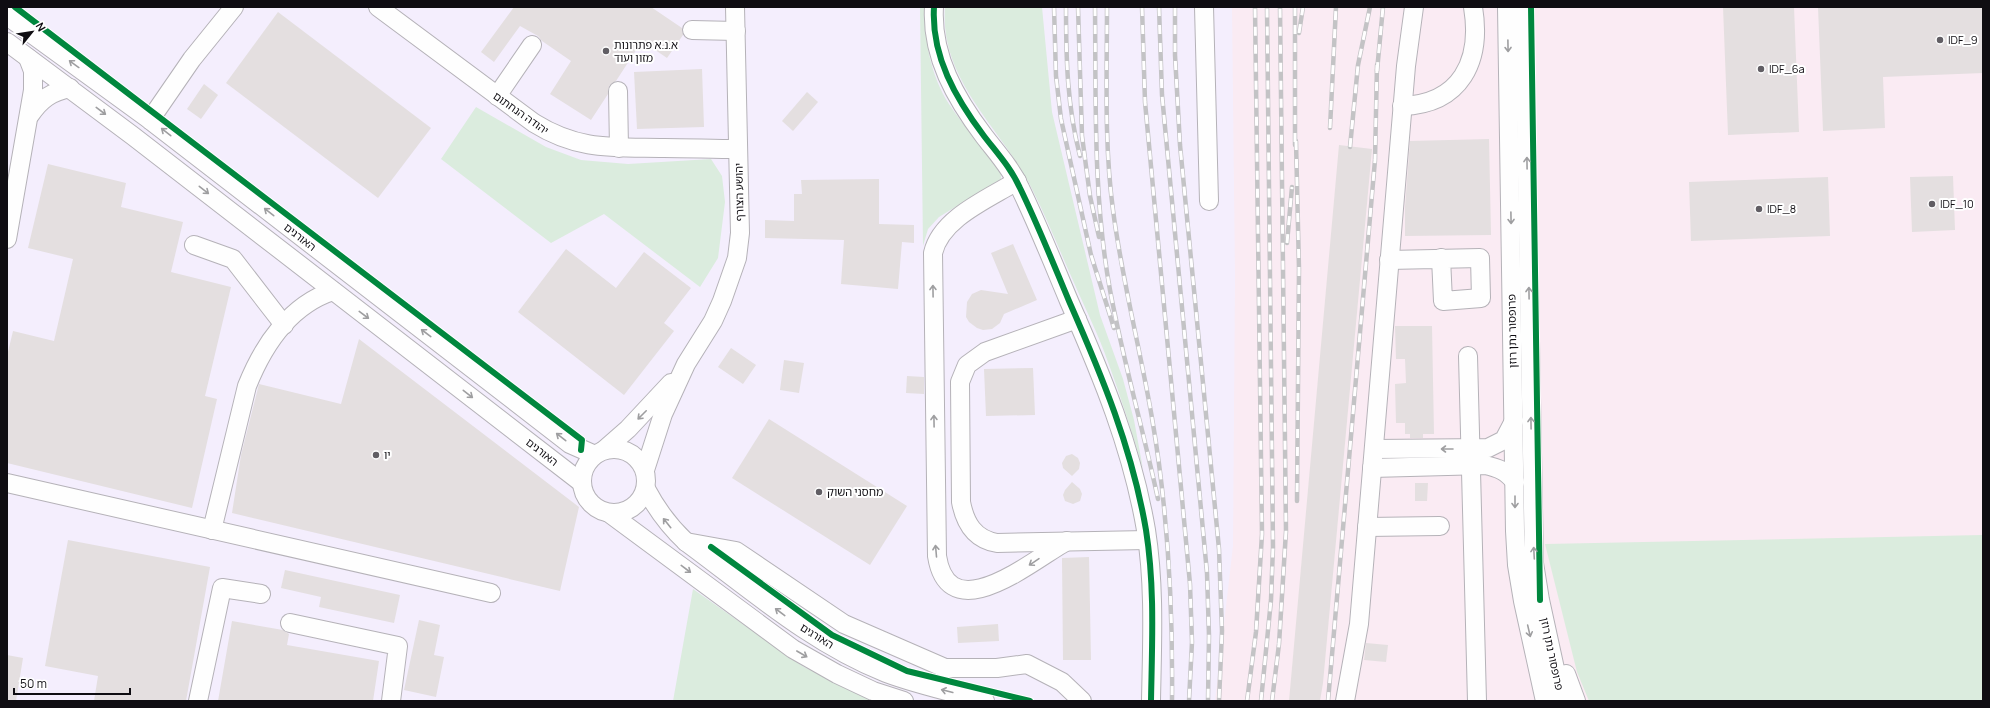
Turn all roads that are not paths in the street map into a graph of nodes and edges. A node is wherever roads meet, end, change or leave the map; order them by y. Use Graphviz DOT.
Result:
graph roads {
  1 [pos="234,7"];
  2 [pos="378,7"];
  3 [pos="735,7"];
  4 [pos="934,7"];
  5 [pos="1204,7"];
  6 [pos="1414,7"];
  7 [pos="1473,7"];
  8 [pos="1508,7"];
  9 [pos="1524,7"];
  10 [pos="397,12"];
  11 [pos="7,16"];
  12 [pos="692,30"];
  13 [pos="736,31"];
  14 [pos="7,42"];
  15 [pos="532,45"];
  16 [pos="28,58"];
  17 [pos="70,88"];
  18 [pos="618,91"];
  19 [pos="497,96"];
  20 [pos="1402,106"];
  21 [pos="30,115"];
  22 [pos="150,120"];
  23 [pos="619,148"];
  24 [pos="738,149"];
  25 [pos="1017,181"];
  26 [pos="1209,201"];
  27 [pos="7,239"];
  28 [pos="194,245"];
  29 [pos="1441,258"];
  30 [pos="1389,260"];
  31 [pos="307,270"];
  32 [pos="333,291"];
  33 [pos="304,304"];
  34 [pos="1077,319"];
  35 [pos="284,325"];
  36 [pos="1468,356"];
  37 [pos="686,364"];
  38 [pos="1514,420"];
  39 [pos="1374,449"];
  40 [pos="599,453"];
  41 [pos="1471,457"];
  42 [pos="1372,468"];
  43 [pos="644,470"];
  44 [pos="1515,482"];
  45 [pos="7,483"];
  46 [pos="582,483"];
  47 [pos="646,489"];
  48 [pos="609,513"];
  49 [pos="1440,526"];
  50 [pos="1367,527"];
  51 [pos="212,530"];
  52 [pos="1147,540"];
  53 [pos="1067,541"];
  54 [pos="686,542"];
  55 [pos="490,593"];
  56 [pos="261,594"];
  57 [pos="1540,600"];
  58 [pos="290,623"];
  59 [pos="1544,700"];
  60 [pos="198,701"];
  61 [pos="391,701"];
  62 [pos="904,701"];
  63 [pos="985,701"];
  64 [pos="1082,701"];
  65 [pos="1151,701"];
  66 [pos="1345,701"];
  67 [pos="1477,701"];
  68 [pos="1562,701"];
  69 [pos="1576,701"];
  1 -- 22 [label="street"];
  2 -- 10 [label="street, יהודה הנחתום"];
  3 -- 13 [label="street, יהושע הצורף"];
  4 -- 25 [label="street"];
  5 -- 26 [label="street"];
  6 -- 20 [label="street"];
  7 -- 20 [label="street"];
  8 -- 38 [label="street, פרופסור נתן רוזן, one-way"];
  57 -- 9 [label="street, פרופסור נתן רוזן, one-way"];
  10 -- 19 [label="street, יהודה הנחתום"];
  22 -- 11 [label="street, האורגים, one-way"];
  12 -- 13 [label="street"];
  13 -- 24 [label="street, יהושע הצורף"];
  14 -- 16 [label="street, האורגים"];
  15 -- 19 [label="street"];
  16 -- 17 [label="street, האורגים"];
  16 -- 21 [label="street"];
  17 -- 21 [label="street"];
  17 -- 31 [label="street, האורגים, one-way"];
  18 -- 23 [label="street"];
  19 -- 23 [label="street, יהודה הנחתום"];
  20 -- 30 [label="street"];
  21 -- 27 [label="street"];
  40 -- 22 [label="street, האורגים, one-way"];
  23 -- 24 [label="street, יהודה הנחתום"];
  24 -- 37 [label="street, יהושע הצורף"];
  25 -- 34 [label="street"];
  53 -- 25 [label="street, one-way"];
  28 -- 35 [label="street"];
  29 -- 30 [label="street"];
  30 -- 39 [label="street"];
  31 -- 32 [label="street, האורגים"];
  31 -- 33 [label="street"];
  32 -- 33 [label="street"];
  32 -- 46 [label="street, האורגים, one-way"];
  33 -- 35 [label="street"];
  34 -- 52 [label="street"];
  34 -- 53 [label="street"];
  35 -- 51 [label="street"];
  36 -- 41 [label="street"];
  37 -- 40 [label="street, יהושע הצורף, one-way"];
  37 -- 43 [label="street, יהושע הצורף"];
  38 -- 41 [label="street"];
  38 -- 44 [label="street, פרופסור נתן רוזן"];
  41 -- 39 [label="street, one-way"];
  39 -- 42 [label="street"];
  40 -- 43 [label="street"];
  40 -- 46 [label="street"];
  41 -- 42 [label="street"];
  41 -- 44 [label="street"];
  41 -- 67 [label="street"];
  42 -- 50 [label="street"];
  43 -- 47 [label="street"];
  44 -- 59 [label="street, פרופסור נתן רוזן, one-way"];
  45 -- 51 [label="street"];
  46 -- 48 [label="street"];
  47 -- 48 [label="street"];
  54 -- 47 [label="street, האורגים, one-way"];
  48 -- 62 [label="street, האורגים, one-way"];
  49 -- 50 [label="street"];
  50 -- 66 [label="street"];
  51 -- 55 [label="street"];
  52 -- 53 [label="street"];
  52 -- 65 [label="street"];
  63 -- 54 [label="street, האורגים, one-way"];
  54 -- 64 [label="street"];
  56 -- 60 [label="street"];
  57 -- 68 [label="street, פרופסור נתן רוזן"];
  57 -- 69 [label="street"];
  58 -- 61 [label="street"];
}
